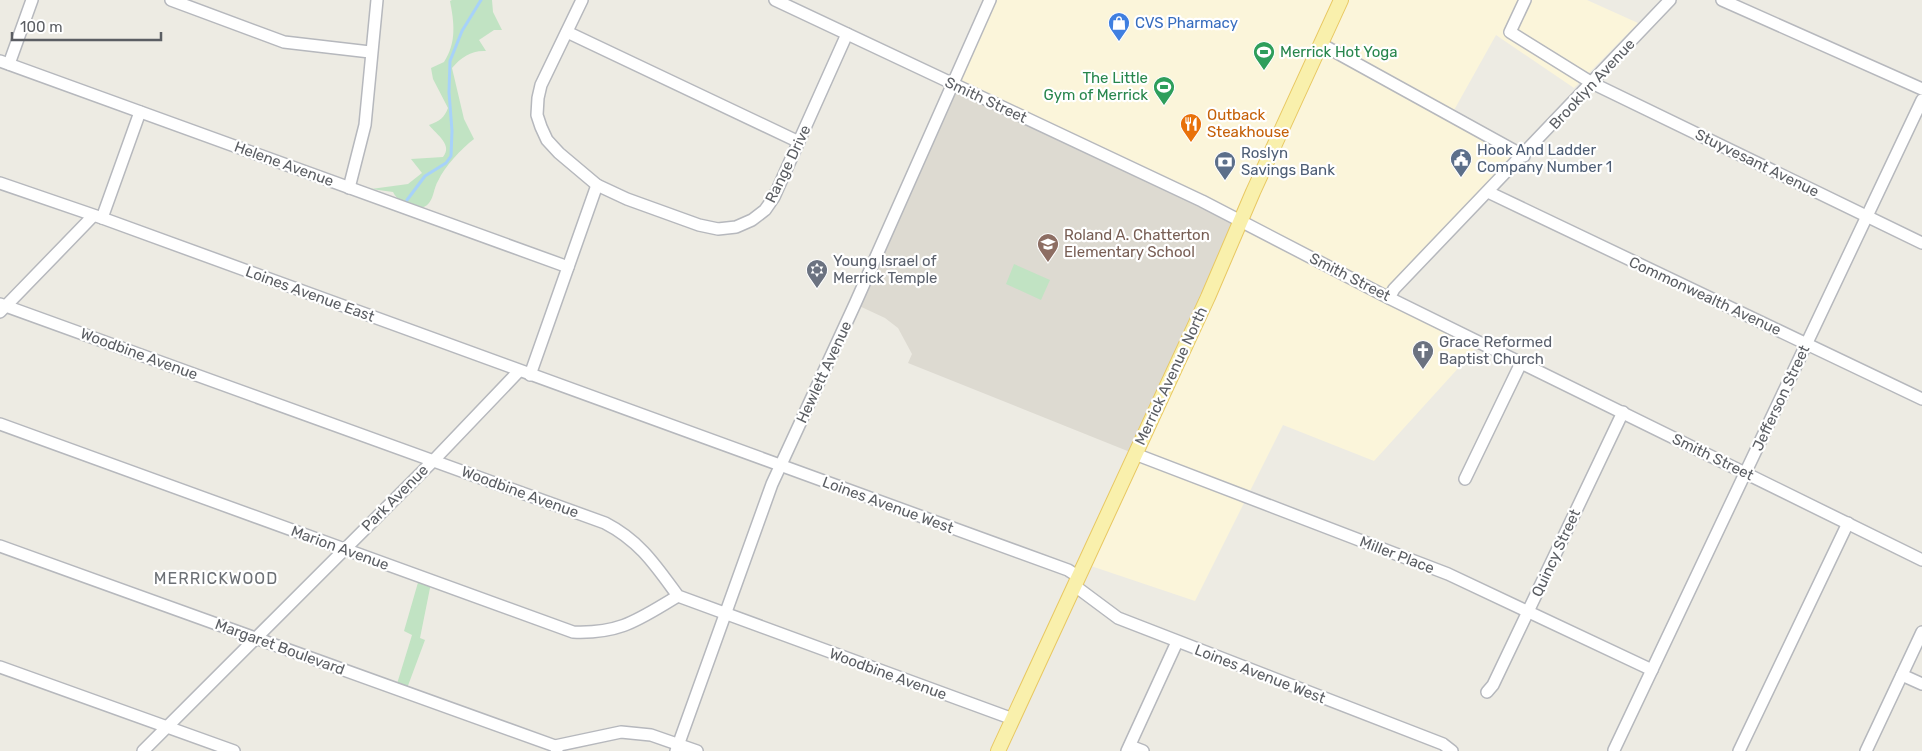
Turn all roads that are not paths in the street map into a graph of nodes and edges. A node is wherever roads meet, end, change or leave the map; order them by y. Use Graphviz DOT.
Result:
graph roads {
  1 [pos="32,0"];
  2 [pos="171,0"];
  3 [pos="377,0"];
  4 [pos="582,0"];
  5 [pos="776,0"];
  6 [pos="990,0"];
  7 [pos="1341,0"];
  8 [pos="1525,0"];
  9 [pos="1670,0"];
  10 [pos="1722,0"];
  11 [pos="567,32"];
  12 [pos="847,34"];
  13 [pos="1321,44"];
  14 [pos="370,52"];
  15 [pos="4,63"];
  16 [pos="1592,83"];
  17 [pos="954,84"];
  18 [pos="1922,89"];
  19 [pos="1922,100"];
  20 [pos="140,112"];
  21 [pos="799,142"];
  22 [pos="1524,156"];
  23 [pos="0,183"];
  24 [pos="597,185"];
  25 [pos="349,188"];
  26 [pos="1488,192"];
  27 [pos="98,217"];
  28 [pos="1867,217"];
  29 [pos="1240,222"];
  30 [pos="1922,243"];
  31 [pos="568,267"];
  32 [pos="1389,298"];
  33 [pos="2,307"];
  34 [pos="1806,344"];
  35 [pos="1521,362"];
  36 [pos="524,373"];
  37 [pos="1922,399"];
  38 [pos="1623,412"];
  39 [pos="0,424"];
  40 [pos="1135,454"];
  41 [pos="433,461"];
  42 [pos="780,466"];
  43 [pos="1746,473"];
  44 [pos="1465,480"];
  45 [pos="1848,523"];
  46 [pos="0,546"];
  47 [pos="344,550"];
  48 [pos="1922,560"];
  49 [pos="1077,582"];
  50 [pos="678,596"];
  51 [pos="1528,611"];
  52 [pos="725,615"];
  53 [pos="1922,632"];
  54 [pos="255,639"];
  55 [pos="1177,642"];
  56 [pos="0,667"];
  57 [pos="1652,670"];
  58 [pos="1902,675"];
  59 [pos="1922,684"];
  60 [pos="1487,692"];
  61 [pos="1013,720"];
  62 [pos="166,728"];
  63 [pos="677,748"];
  64 [pos="1129,748"];
  65 [pos="556,749"];
  66 [pos="1614,750"];
  67 [pos="143,751"];
  68 [pos="234,751"];
  69 [pos="697,751"];
  70 [pos="998,751"];
  71 [pos="1144,751"];
  72 [pos="1452,751"];
  73 [pos="1740,751"];
  74 [pos="1866,751"];
  1 -- 15 [label="street"];
  2 -- 14 [label="street"];
  3 -- 14 [label="street"];
  4 -- 11 [label="street, Range Drive"];
  5 -- 12 [label="street, Smith Street"];
  6 -- 17 [label="street, Hewlett Avenue"];
  7 -- 13 [label="main road, Merrick Avenue North"];
  8 -- 16 [label="street, Stuyvesant Avenue"];
  9 -- 16 [label="street, Brooklyn Avenue"];
  10 -- 18 [label="street"];
  11 -- 21 [label="street"];
  11 -- 24 [label="street, Range Drive"];
  12 -- 17 [label="street, Smith Street"];
  12 -- 21 [label="street, Range Drive"];
  13 -- 22 [label="street"];
  13 -- 29 [label="main road, Merrick Avenue North"];
  14 -- 25 [label="street"];
  15 -- 20 [label="street, Helene Avenue"];
  16 -- 22 [label="street, Brooklyn Avenue"];
  16 -- 28 [label="street, Stuyvesant Avenue"];
  17 -- 29 [label="street, Smith Street"];
  17 -- 42 [label="street, Hewlett Avenue"];
  19 -- 28 [label="street, Jefferson Street"];
  20 -- 25 [label="street, Helene Avenue"];
  20 -- 27 [label="street"];
  21 -- 24 [label="street, Range Drive"];
  22 -- 26 [label="street, Brooklyn Avenue"];
  23 -- 27 [label="street, Loines Avenue East"];
  24 -- 31 [label="street, Park Avenue"];
  25 -- 31 [label="street, Helene Avenue"];
  26 -- 32 [label="street, Brooklyn Avenue"];
  26 -- 34 [label="street, Commonwealth Avenue"];
  27 -- 33 [label="street"];
  27 -- 36 [label="street, Loines Avenue East"];
  28 -- 30 [label="street, Stuyvesant Avenue"];
  28 -- 34 [label="street, Jefferson Street"];
  29 -- 32 [label="street, Smith Street"];
  29 -- 40 [label="main road, Merrick Avenue North"];
  31 -- 36 [label="street, Park Avenue"];
  32 -- 35 [label="street, Smith Street"];
  33 -- 41 [label="street, Woodbine Avenue"];
  34 -- 37 [label="street, Commonwealth Avenue"];
  34 -- 43 [label="street, Jefferson Street"];
  35 -- 38 [label="street, Smith Street"];
  35 -- 44 [label="street"];
  36 -- 41 [label="street, Park Avenue"];
  36 -- 42 [label="street, Loines Avenue East"];
  38 -- 43 [label="street, Smith Street"];
  38 -- 51 [label="street, Quincy Street"];
  39 -- 47 [label="street, Marion Avenue"];
  40 -- 49 [label="main road, Merrick Avenue North"];
  40 -- 51 [label="street, Miller Place"];
  41 -- 47 [label="street, Park Avenue"];
  41 -- 50 [label="street, Woodbine Avenue"];
  42 -- 49 [label="street, Loines Avenue West"];
  42 -- 52 [label="street, Hewlett Avenue"];
  43 -- 45 [label="street, Smith Street"];
  43 -- 57 [label="street, Jefferson Street"];
  45 -- 48 [label="street, Smith Street"];
  45 -- 73 [label="street"];
  46 -- 54 [label="street, Margaret Boulevard"];
  47 -- 50 [label="street, Marion Avenue"];
  47 -- 54 [label="street, Park Avenue"];
  49 -- 55 [label="street, Loines Avenue West"];
  49 -- 61 [label="main road, Merrick Avenue North"];
  50 -- 52 [label="street, Woodbine Avenue"];
  51 -- 57 [label="street, Miller Place"];
  51 -- 60 [label="street, Quincy Street"];
  52 -- 61 [label="street, Woodbine Avenue"];
  52 -- 63 [label="street, Hewlett Avenue"];
  53 -- 58 [label="street"];
  54 -- 62 [label="street, Park Avenue"];
  54 -- 65 [label="street, Margaret Boulevard"];
  55 -- 64 [label="street"];
  55 -- 72 [label="street, Loines Avenue West"];
  56 -- 62 [label="street"];
  57 -- 66 [label="street, Jefferson Street"];
  58 -- 59 [label="street"];
  58 -- 74 [label="street"];
  61 -- 70 [label="main road, Merrick Avenue North"];
  62 -- 67 [label="street, Park Avenue"];
  62 -- 68 [label="street"];
  63 -- 65 [label="street"];
  63 -- 69 [label="street"];
  64 -- 71 [label="street"];
}
